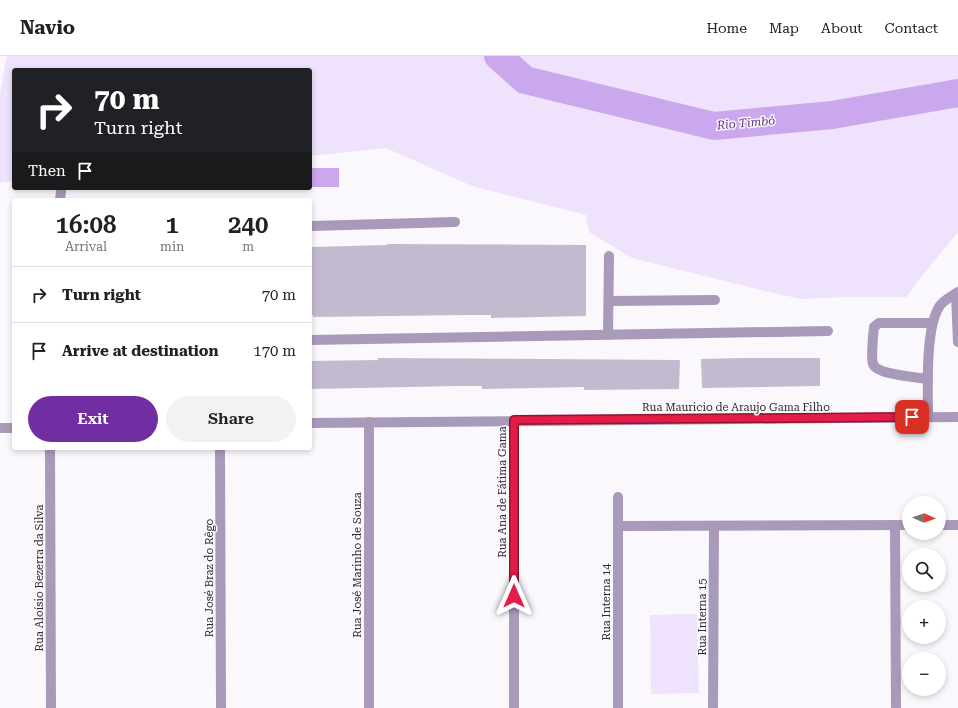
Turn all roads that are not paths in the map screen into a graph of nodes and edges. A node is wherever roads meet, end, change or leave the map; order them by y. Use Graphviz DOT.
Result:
graph roads {
  1 [pos="455,222"];
  2 [pos="312,226"];
  3 [pos="609,256"];
  4 [pos="957,293"];
  5 [pos="609,300"];
  6 [pos="715,300"];
  7 [pos="931,323"];
  8 [pos="828,331"];
  9 [pos="608,334"];
  10 [pos="312,340"];
  11 [pos="958,342"];
  12 [pos="928,379"];
  13 [pos="928,417"];
  14 [pos="958,417"];
  15 [pos="514,420"];
  16 [pos="368,422"];
  17 [pos="312,423"];
  18 [pos="0,428"];
  19 [pos="12,428"];
  20 [pos="50,450"];
  21 [pos="220,450"];
  22 [pos="618,497"];
  23 [pos="895,525"];
  24 [pos="902,525"];
  25 [pos="946,525"];
  26 [pos="958,525"];
  27 [pos="618,526"];
  28 [pos="714,526"];
  29 [pos="51,708"];
  30 [pos="221,708"];
  31 [pos="369,708"];
  32 [pos="514,708"];
  33 [pos="618,708"];
  34 [pos="714,708"];
  35 [pos="896,708"];
  1 -- 2 [label="street"];
  3 -- 5 [label="street"];
  4 -- 7 [label="street"];
  4 -- 11 [label="street"];
  5 -- 6 [label="street"];
  5 -- 9 [label="street"];
  7 -- 12 [label="street"];
  7 -- 12 [label="street"];
  8 -- 9 [label="street"];
  9 -- 10 [label="street"];
  12 -- 13 [label="street"];
  13 -- 14 [label="street, Rua Mauricio de Araujo Gama Filho"];
  13 -- 15 [label="street, Rua Mauricio de Araujo Gama Filho"];
  15 -- 16 [label="street, Rua Mauricio de Araujo Gama Filho"];
  15 -- 32 [label="street, Rua Ana de Fátima Gama"];
  16 -- 17 [label="street, Rua Mauricio de Araujo Gama Filho"];
  16 -- 31 [label="street, Rua José Marinho de Souza"];
  18 -- 19 [label="street"];
  20 -- 29 [label="street, Rua Aloísio Bezerra da Silva"];
  21 -- 30 [label="street, Rua José Braz do Rêgo"];
  22 -- 27 [label="street, Rua Interna 14"];
  23 -- 24 [label="street"];
  23 -- 28 [label="street"];
  23 -- 35 [label="street"];
  25 -- 26 [label="street"];
  27 -- 28 [label="street"];
  27 -- 33 [label="street, Rua Interna 14"];
  28 -- 34 [label="street, Rua Interna 15"];
}
